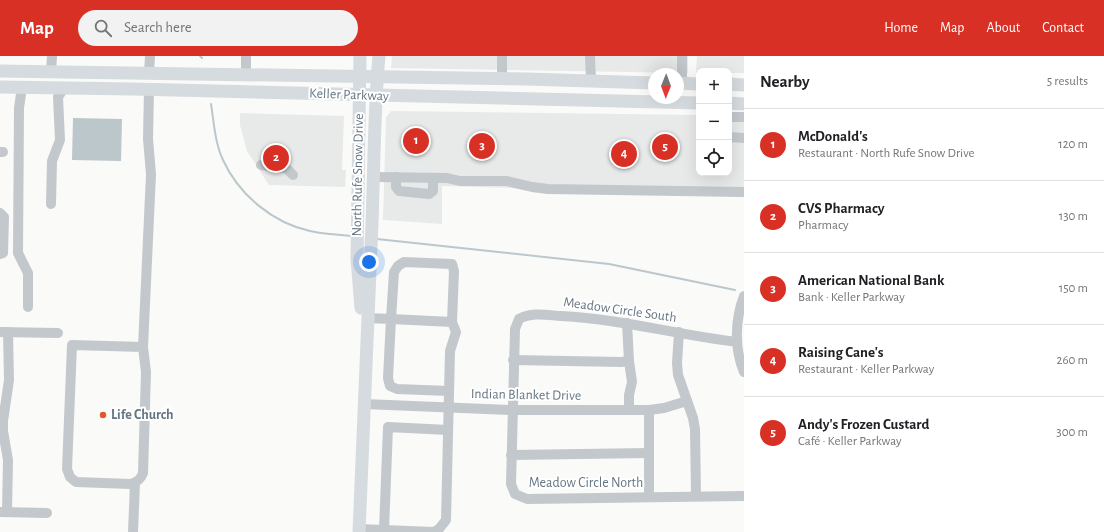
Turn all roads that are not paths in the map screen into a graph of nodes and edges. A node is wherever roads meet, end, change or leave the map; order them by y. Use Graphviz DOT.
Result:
graph roads {
  1 [pos="52,56"];
  2 [pos="150,56"];
  3 [pos="246,56"];
  4 [pos="360,56"];
  5 [pos="379,56"];
  6 [pos="502,56"];
  7 [pos="590,56"];
  8 [pos="682,56"];
  9 [pos="681,68"];
  10 [pos="0,71"];
  11 [pos="51,72"];
  12 [pos="149,73"];
  13 [pos="246,74"];
  14 [pos="360,76"];
  15 [pos="377,76"];
  16 [pos="502,78"];
  17 [pos="591,81"];
  18 [pos="648,83"];
  19 [pos="684,83"];
  20 [pos="696,84"];
  21 [pos="732,84"];
  22 [pos="744,84"];
  23 [pos="0,87"];
  24 [pos="22,87"];
  25 [pos="64,88"];
  26 [pos="133,89"];
  27 [pos="149,89"];
  28 [pos="359,95"];
  29 [pos="376,96"];
  30 [pos="592,101"];
  31 [pos="696,103"];
  32 [pos="732,104"];
  33 [pos="744,104"];
  34 [pos="732,117"];
  35 [pos="744,117"];
  36 [pos="732,137"];
  37 [pos="744,138"];
  38 [pos="296,175"];
  39 [pos="358,176"];
  40 [pos="373,177"];
  41 [pos="396,177"];
  42 [pos="433,178"];
  43 [pos="744,192"];
  44 [pos="51,204"];
  45 [pos="0,212"];
  46 [pos="0,254"];
  47 [pos="744,296"];
  48 [pos="28,307"];
  49 [pos="367,318"];
  50 [pos="390,320"];
  51 [pos="452,322"];
  52 [pos="627,323"];
  53 [pos="4,332"];
  54 [pos="678,332"];
  55 [pos="58,333"];
  56 [pos="737,342"];
  57 [pos="144,347"];
  58 [pos="366,350"];
  59 [pos="514,360"];
  60 [pos="629,361"];
  61 [pos="744,372"];
  62 [pos="449,391"];
  63 [pos="687,401"];
  64 [pos="364,404"];
  65 [pos="449,408"];
  66 [pos="512,410"];
  67 [pos="629,410"];
  68 [pos="649,410"];
  69 [pos="448,430"];
  70 [pos="649,452"];
  71 [pos="511,455"];
  72 [pos="135,483"];
  73 [pos="696,496"];
  74 [pos="744,496"];
  75 [pos="649,497"];
  76 [pos="4,512"];
  77 [pos="47,513"];
  78 [pos="359,530"];
  79 [pos="384,530"];
  80 [pos="133,532"];
  1 -- 11 [label="street"];
  2 -- 12 [label="street"];
  3 -- 13 [label="street"];
  4 -- 14 [label="main road, North Rufe Snow Drive"];
  5 -- 15 [label="main road, North Rufe Snow Drive"];
  6 -- 16 [label="street"];
  7 -- 17 [label="street"];
  8 -- 9 [label="street"];
  10 -- 11 [label="main road, Keller Parkway"];
  11 -- 12 [label="main road, Keller Parkway"];
  12 -- 13 [label="main road, Keller Parkway"];
  12 -- 26 [label="main road"];
  13 -- 14 [label="main road, Keller Parkway"];
  14 -- 15 [label="main road, Keller Parkway"];
  14 -- 28 [label="main road, North Rufe Snow Drive"];
  15 -- 16 [label="main road, Keller Parkway"];
  15 -- 29 [label="main road, North Rufe Snow Drive"];
  16 -- 17 [label="main road, Keller Parkway"];
  17 -- 18 [label="main road, Keller Parkway"];
  17 -- 30 [label="main road"];
  19 -- 20 [label="main road"];
  21 -- 22 [label="main road"];
  23 -- 24 [label="main road, Keller Parkway"];
  24 -- 25 [label="main road, Keller Parkway"];
  24 -- 48 [label="street"];
  25 -- 26 [label="main road, Keller Parkway"];
  25 -- 44 [label="street"];
  26 -- 27 [label="main road, Keller Parkway"];
  27 -- 28 [label="main road, Keller Parkway"];
  27 -- 57 [label="street"];
  28 -- 29 [label="main road, Keller Parkway"];
  28 -- 39 [label="main road, North Rufe Snow Drive"];
  29 -- 30 [label="main road, Keller Parkway"];
  29 -- 40 [label="main road, North Rufe Snow Drive"];
  30 -- 31 [label="main road, Keller Parkway"];
  32 -- 33 [label="main road"];
  34 -- 35 [label="street"];
  36 -- 37 [label="street"];
  38 -- 38 [label="street"];
  39 -- 40 [label="main road"];
  39 -- 58 [label="main road, North Rufe Snow Drive"];
  40 -- 41 [label="street"];
  40 -- 49 [label="main road, North Rufe Snow Drive"];
  41 -- 42 [label="street"];
  41 -- 42 [label="street"];
  42 -- 43 [label="street"];
  45 -- 46 [label="street"];
  47 -- 56 [label="street"];
  49 -- 50 [label="street"];
  49 -- 58 [label="main road, North Rufe Snow Drive"];
  50 -- 51 [label="street"];
  50 -- 51 [label="street"];
  50 -- 62 [label="street"];
  51 -- 62 [label="street"];
  52 -- 54 [label="street, Meadow Circle South"];
  52 -- 59 [label="street, Meadow Circle South"];
  52 -- 60 [label="street"];
  53 -- 55 [label="street"];
  53 -- 76 [label="street"];
  54 -- 56 [label="street, Meadow Circle South"];
  54 -- 63 [label="street"];
  56 -- 61 [label="street"];
  57 -- 72 [label="street"];
  57 -- 72 [label="street"];
  58 -- 64 [label="main road, North Rufe Snow Drive"];
  59 -- 60 [label="street"];
  59 -- 66 [label="street, Meadow Circle South"];
  60 -- 67 [label="street"];
  62 -- 65 [label="street"];
  63 -- 68 [label="street, Indian Blanket Drive"];
  63 -- 73 [label="street"];
  64 -- 65 [label="street, Indian Blanket Drive"];
  64 -- 78 [label="main road, North Rufe Snow Drive"];
  65 -- 66 [label="street, Indian Blanket Drive"];
  65 -- 69 [label="street"];
  66 -- 67 [label="street, Indian Blanket Drive"];
  66 -- 71 [label="street, Meadow Circle North"];
  67 -- 68 [label="street, Indian Blanket Drive"];
  68 -- 70 [label="street"];
  69 -- 79 [label="street"];
  69 -- 79 [label="street"];
  70 -- 71 [label="street"];
  70 -- 75 [label="street"];
  71 -- 75 [label="street, Meadow Circle North"];
  72 -- 80 [label="street"];
  73 -- 74 [label="street, Meadow Circle North"];
  73 -- 75 [label="street, Meadow Circle North"];
  76 -- 77 [label="street"];
  78 -- 79 [label="street"];
}
